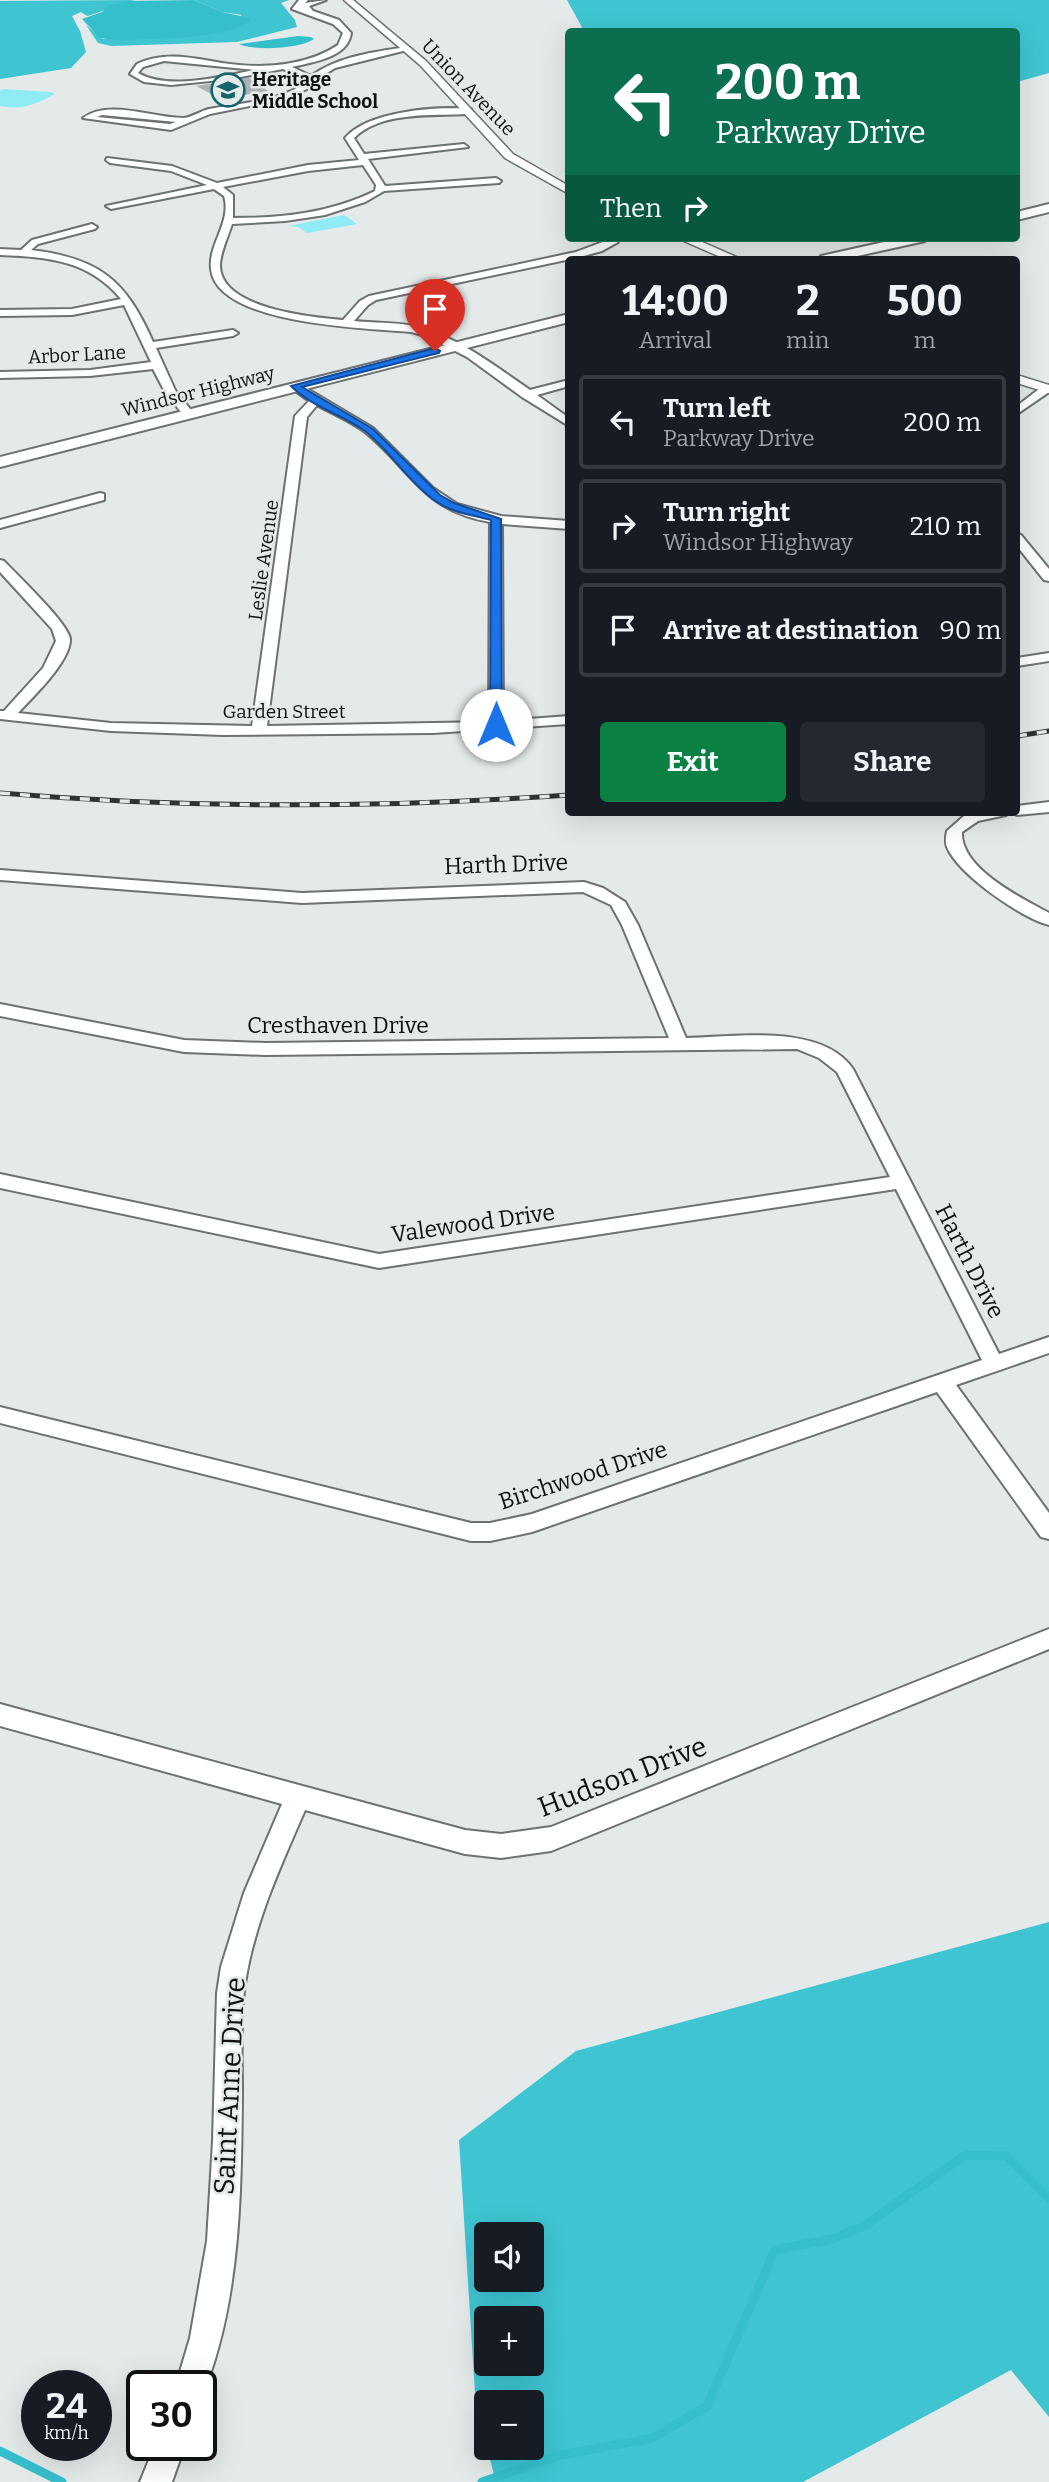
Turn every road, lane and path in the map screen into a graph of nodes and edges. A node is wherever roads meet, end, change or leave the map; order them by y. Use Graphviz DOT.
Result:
graph roads {
  1 [pos="304,0"];
  2 [pos="322,0"];
  3 [pos="348,0"];
  4 [pos="310,13"];
  5 [pos="407,49"];
  6 [pos="229,65"];
  7 [pos="282,65"];
  8 [pos="271,67"];
  9 [pos="224,75"];
  10 [pos="311,79"];
  11 [pos="468,111"];
  12 [pos="183,120"];
  13 [pos="464,146"];
  14 [pos="362,159"];
  15 [pos="110,160"];
  16 [pos="496,181"];
  17 [pos="217,185"];
  18 [pos="380,189"];
  19 [pos="565,189"];
  20 [pos="111,206"];
  21 [pos="1049,208"];
  22 [pos="1020,215"];
  23 [pos="227,220"];
  24 [pos="92,228"];
  25 [pos="612,242"];
  26 [pos="693,242"];
  27 [pos="902,242"];
  28 [pos="0,252"];
  29 [pos="23,253"];
  30 [pos="572,256"];
  31 [pos="728,256"];
  32 [pos="839,256"];
  33 [pos="565,258"];
  34 [pos="127,301"];
  35 [pos="0,313"];
  36 [pos="565,319"];
  37 [pos="347,322"];
  38 [pos="233,333"];
  39 [pos="149,346"];
  40 [pos="454,346"];
  41 [pos="156,365"];
  42 [pos="0,375"];
  43 [pos="1020,380"];
  44 [pos="565,384"];
  45 [pos="295,386"];
  46 [pos="1048,388"];
  47 [pos="526,395"];
  48 [pos="315,401"];
  49 [pos="1020,409"];
  50 [pos="188,414"];
  51 [pos="565,420"];
  52 [pos="0,462"];
  53 [pos="100,497"];
  54 [pos="496,519"];
  55 [pos="0,524"];
  56 [pos="565,525"];
  57 [pos="1020,542"];
  58 [pos="1020,557"];
  59 [pos="1034,559"];
  60 [pos="0,564"];
  61 [pos="1049,577"];
  62 [pos="1049,657"];
  63 [pos="1020,662"];
  64 [pos="4,716"];
  65 [pos="565,720"];
  66 [pos="496,725"];
  67 [pos="260,730"];
  68 [pos="1049,807"];
  69 [pos="1020,810"];
  70 [pos="983,816"];
  71 [pos="0,875"];
  72 [pos="1049,920"];
  73 [pos="0,1010"];
  74 [pos="680,1043"];
  75 [pos="896,1175"];
  76 [pos="0,1181"];
  77 [pos="1049,1345"];
  78 [pos="994,1364"];
  79 [pos="941,1381"];
  80 [pos="0,1415"];
  81 [pos="1049,1530"];
  82 [pos="1049,1640"];
  83 [pos="0,1714"];
  84 [pos="298,1796"];
  85 [pos="195,2370"];
  86 [pos="164,2461"];
  87 [pos="156,2482"];
  1 -- 4 [label="street"];
  2 -- 4 [label="street"];
  3 -- 5 [label="street, Union Avenue"];
  4 -- 7 [label="street"];
  5 -- 10 [label="street"];
  5 -- 11 [label="street, Union Avenue"];
  6 -- 8 [label="street"];
  6 -- 9 [label="street"];
  6 -- 9 [label="street"];
  7 -- 8 [label="street"];
  7 -- 10 [label="street"];
  8 -- 9 [label="street"];
  10 -- 12 [label="street"];
  11 -- 14 [label="street"];
  11 -- 19 [label="street, Union Avenue"];
  12 -- 12 [label="street"];
  13 -- 14 [label="street"];
  14 -- 17 [label="street"];
  14 -- 18 [label="street"];
  15 -- 17 [label="street"];
  16 -- 18 [label="street"];
  17 -- 20 [label="street"];
  17 -- 23 [label="street"];
  18 -- 23 [label="street"];
  21 -- 22 [label="main road"];
  23 -- 37 [label="street"];
  24 -- 29 [label="street"];
  25 -- 30 [label="street"];
  26 -- 31 [label="street"];
  27 -- 32 [label="main road"];
  28 -- 29 [label="street"];
  29 -- 34 [label="street"];
  33 -- 37 [label="street"];
  34 -- 35 [label="street"];
  34 -- 39 [label="street"];
  36 -- 40 [label="main road, Windsor Highway"];
  37 -- 40 [label="street"];
  38 -- 39 [label="street"];
  39 -- 41 [label="street"];
  40 -- 45 [label="main road, Windsor Highway"];
  40 -- 47 [label="street"];
  41 -- 42 [label="street, Arbor Lane"];
  41 -- 50 [label="street"];
  43 -- 46 [label="street"];
  44 -- 47 [label="street"];
  45 -- 48 [label="street"];
  45 -- 50 [label="main road, Windsor Highway"];
  46 -- 49 [label="street"];
  47 -- 51 [label="street"];
  48 -- 54 [label="street"];
  48 -- 67 [label="street, Leslie Avenue"];
  50 -- 52 [label="main road, Windsor Highway"];
  53 -- 55 [label="street"];
  54 -- 56 [label="street"];
  54 -- 66 [label="street"];
  57 -- 59 [label="street"];
  58 -- 59 [label="street"];
  59 -- 61 [label="street"];
  60 -- 64 [label="street"];
  62 -- 63 [label="street"];
  64 -- 67 [label="street, Garden Street"];
  65 -- 66 [label="street, Garden Street"];
  66 -- 67 [label="street, Garden Street"];
  68 -- 69 [label="street"];
  70 -- 72 [label="street"];
  71 -- 74 [label="street, Harth Drive"];
  73 -- 74 [label="street, Cresthaven Drive"];
  74 -- 75 [label="street, Harth Drive"];
  75 -- 76 [label="street, Valewood Drive"];
  75 -- 78 [label="street, Harth Drive"];
  77 -- 78 [label="street, Birchwood Drive"];
  78 -- 79 [label="street, Birchwood Drive"];
  79 -- 80 [label="street, Birchwood Drive"];
  79 -- 81 [label="street"];
  82 -- 84 [label="street, Hudson Drive"];
  83 -- 84 [label="street, Hudson Drive"];
  84 -- 85 [label="street, Saint Anne Drive"];
  86 -- 87 [label="street"];
}
